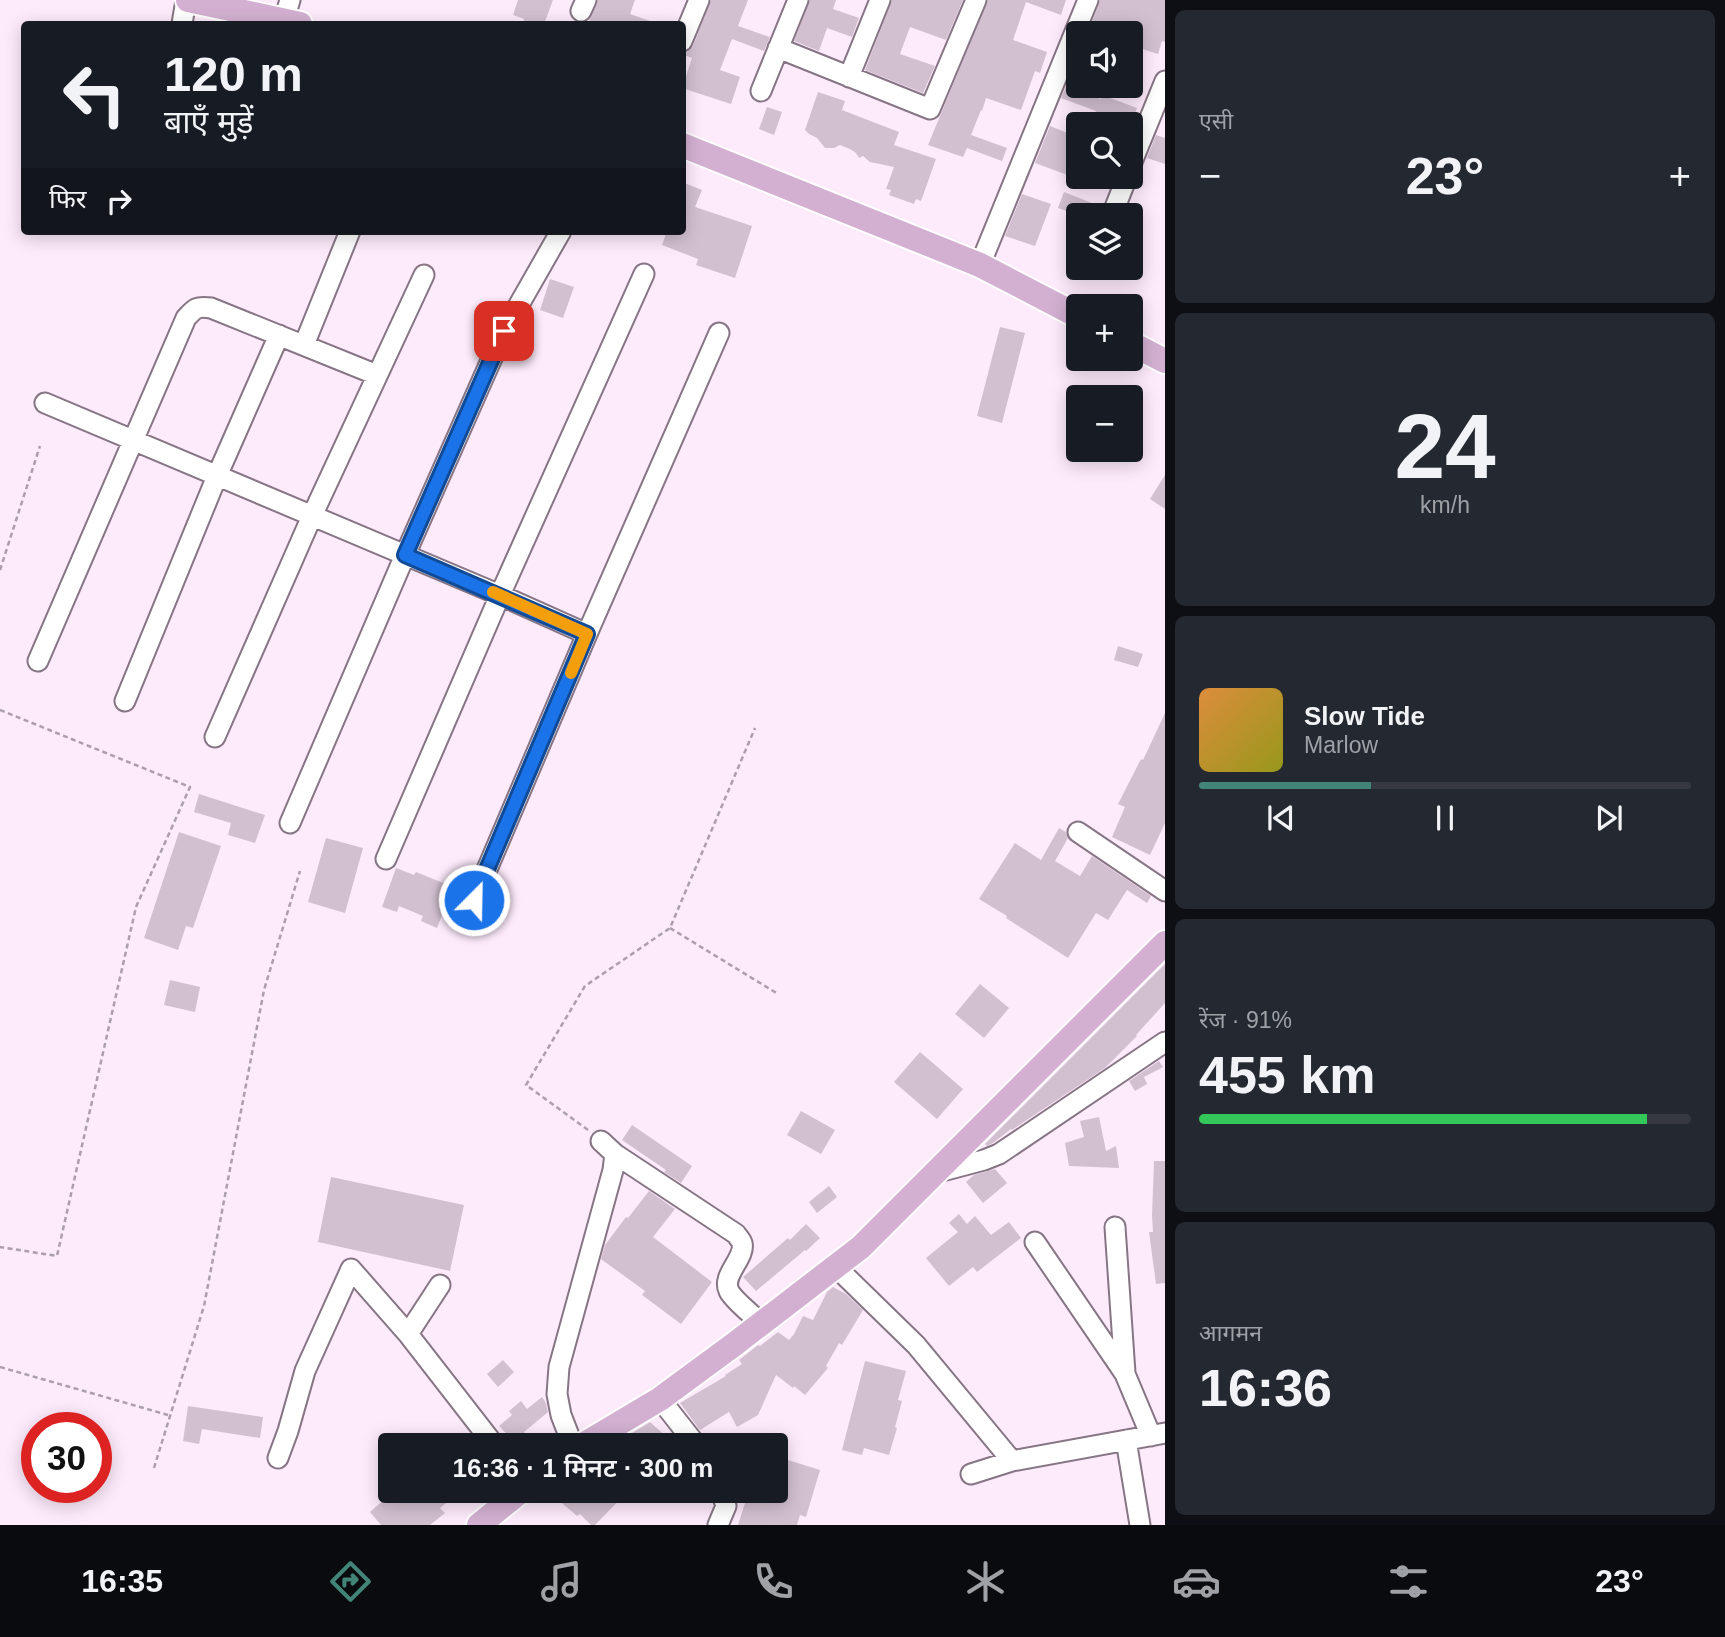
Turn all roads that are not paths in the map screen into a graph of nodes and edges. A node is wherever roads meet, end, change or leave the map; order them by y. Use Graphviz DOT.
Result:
graph roads {
  1 [pos="187,0"];
  2 [pos="699,0"];
  3 [pos="798,0"];
  4 [pos="880,0"];
  5 [pos="976,0"];
  6 [pos="1088,0"];
  7 [pos="291,15"];
  8 [pos="183,21"];
  9 [pos="686,31"];
  10 [pos="778,48"];
  11 [pos="849,77"];
  12 [pos="1165,81"];
  13 [pos="761,91"];
  14 [pos="1143,135"];
  15 [pos="686,147"];
  16 [pos="348,235"];
  17 [pos="559,235"];
  18 [pos="980,265"];
  19 [pos="643,274"];
  20 [pos="424,275"];
  21 [pos="1066,310"];
  22 [pos="719,333"];
  23 [pos="279,335"];
  24 [pos="304,345"];
  25 [pos="1143,350"];
  26 [pos="1165,361"];
  27 [pos="377,375"];
  28 [pos="45,403"];
  29 [pos="132,440"];
  30 [pos="217,476"];
  31 [pos="312,516"];
  32 [pos="405,555"];
  33 [pos="500,595"];
  34 [pos="587,634"];
  35 [pos="38,661"];
  36 [pos="125,701"];
  37 [pos="215,737"];
  38 [pos="290,824"];
  39 [pos="1078,831"];
  40 [pos="386,859"];
  41 [pos="1165,891"];
  42 [pos="474,900"];
  43 [pos="1165,943"];
  44 [pos="1165,1042"];
  45 [pos="935,1174"];
  46 [pos="1115,1227"];
  47 [pos="1035,1242"];
  48 [pos="836,1267"];
  49 [pos="440,1285"];
  50 [pos="762,1324"];
  51 [pos="408,1334"];
  52 [pos="1125,1374"];
  53 [pos="660,1399"];
  54 [pos="485,1433"];
  55 [pos="568,1433"];
  56 [pos="604,1433"];
  57 [pos="687,1433"];
  58 [pos="1158,1434"];
  59 [pos="1126,1440"];
  60 [pos="278,1458"];
  61 [pos="1012,1461"];
  62 [pos="971,1474"];
  63 [pos="506,1503"];
  64 [pos="725,1503"];
  65 [pos="478,1525"];
  66 [pos="718,1525"];
  67 [pos="1140,1525"];
  1 -- 7 [label="main road"];
  1 -- 8 [label="street"];
  2 -- 9 [label="street"];
  3 -- 10 [label="street"];
  4 -- 11 [label="street"];
  5 -- 11 [label="street"];
  6 -- 18 [label="street"];
  10 -- 11 [label="street"];
  10 -- 13 [label="street"];
  12 -- 14 [label="street"];
  15 -- 18 [label="main road"];
  16 -- 24 [label="street"];
  17 -- 32 [label="street"];
  18 -- 21 [label="main road"];
  19 -- 33 [label="street"];
  20 -- 27 [label="street"];
  22 -- 34 [label="street"];
  23 -- 24 [label="street"];
  23 -- 29 [label="street"];
  23 -- 30 [label="street"];
  24 -- 27 [label="street"];
  25 -- 26 [label="main road"];
  27 -- 31 [label="street"];
  28 -- 29 [label="street"];
  29 -- 30 [label="street"];
  29 -- 35 [label="street"];
  30 -- 31 [label="street"];
  30 -- 36 [label="street"];
  31 -- 32 [label="street"];
  31 -- 37 [label="street"];
  32 -- 33 [label="street"];
  32 -- 38 [label="street"];
  33 -- 34 [label="street"];
  33 -- 40 [label="street"];
  34 -- 42 [label="street"];
  39 -- 41 [label="street"];
  43 -- 45 [label="main road"];
  44 -- 45 [label="street"];
  45 -- 48 [label="main road"];
  46 -- 52 [label="street"];
  47 -- 52 [label="street"];
  48 -- 50 [label="main road"];
  48 -- 61 [label="street"];
  49 -- 51 [label="street"];
  50 -- 53 [label="main road"];
  50 -- 55 [label="street"];
  51 -- 54 [label="street"];
  51 -- 60 [label="street"];
  52 -- 58 [label="street"];
  53 -- 56 [label="main road"];
  53 -- 57 [label="street"];
  58 -- 59 [label="street"];
  59 -- 61 [label="street"];
  59 -- 67 [label="street"];
  61 -- 62 [label="street"];
  63 -- 65 [label="main road"];
  64 -- 66 [label="street"];
}
